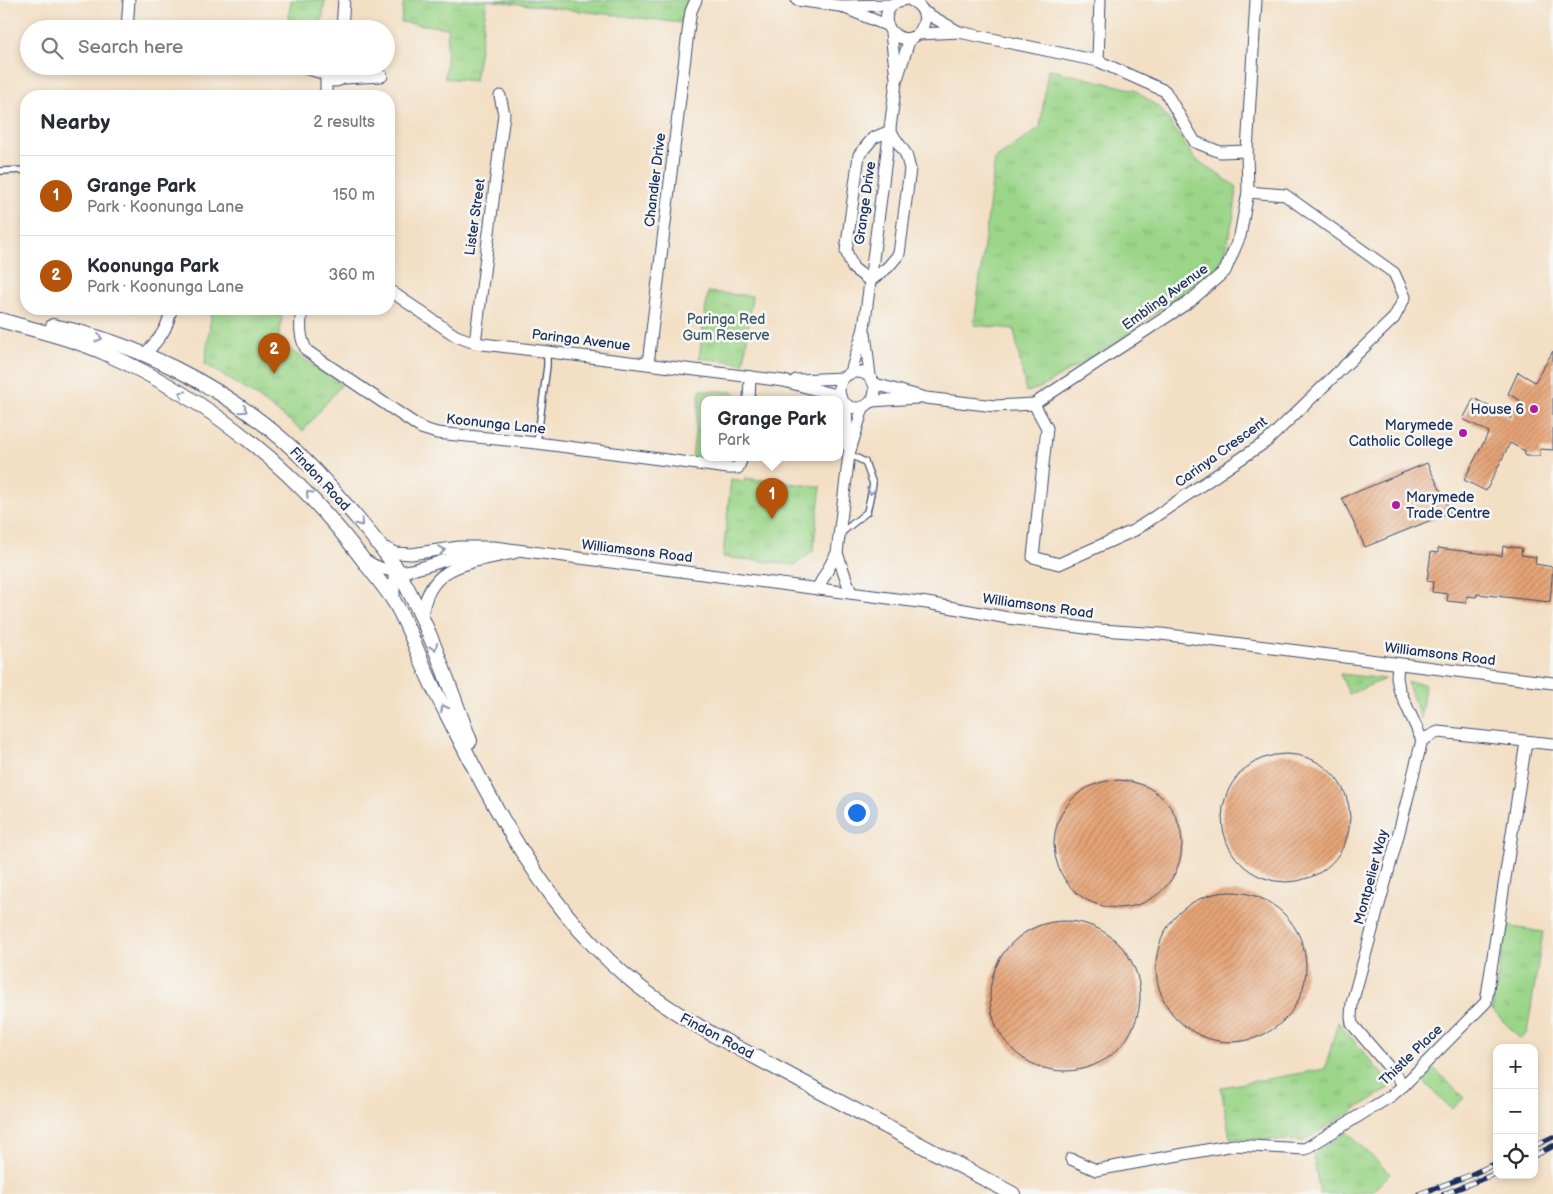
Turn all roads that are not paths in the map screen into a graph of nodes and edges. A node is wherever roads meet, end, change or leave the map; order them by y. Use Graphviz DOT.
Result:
graph roads {
  1 [pos="129,0"];
  2 [pos="344,0"];
  3 [pos="696,0"];
  4 [pos="797,0"];
  5 [pos="903,0"];
  6 [pos="1100,0"];
  7 [pos="1256,0"];
  8 [pos="896,2"];
  9 [pos="918,4"];
  10 [pos="839,6"];
  11 [pos="128,20"];
  12 [pos="342,20"];
  13 [pos="889,29"];
  14 [pos="959,32"];
  15 [pos="914,36"];
  16 [pos="1098,61"];
  17 [pos="323,75"];
  18 [pos="325,75"];
  19 [pos="343,75"];
  20 [pos="379,75"];
  21 [pos="896,82"];
  22 [pos="325,90"];
  23 [pos="336,90"];
  24 [pos="500,96"];
  25 [pos="890,131"];
  26 [pos="1247,151"];
  27 [pos="0,170"];
  28 [pos="20,170"];
  29 [pos="1248,192"];
  30 [pos="870,282"];
  31 [pos="395,294"];
  32 [pos="170,315"];
  33 [pos="301,315"];
  34 [pos="0,319"];
  35 [pos="864,328"];
  36 [pos="475,342"];
  37 [pos="547,352"];
  38 [pos="144,355"];
  39 [pos="648,364"];
  40 [pos="847,375"];
  41 [pos="750,377"];
  42 [pos="872,380"];
  43 [pos="784,381"];
  44 [pos="749,396"];
  45 [pos="830,396"];
  46 [pos="841,396"];
  47 [pos="926,398"];
  48 [pos="843,401"];
  49 [pos="1034,404"];
  50 [pos="868,405"];
  51 [pos="843,408"];
  52 [pos="537,443"];
  53 [pos="849,454"];
  54 [pos="741,461"];
  55 [pos="839,535"];
  56 [pos="378,544"];
  57 [pos="520,551"];
  58 [pos="837,552"];
  59 [pos="411,554"];
  60 [pos="362,557"];
  61 [pos="396,571"];
  62 [pos="818,589"];
  63 [pos="851,593"];
  64 [pos="394,601"];
  65 [pos="422,617"];
  66 [pos="1398,664"];
  67 [pos="1553,682"];
  68 [pos="1422,740"];
  69 [pos="1526,742"];
  70 [pos="1553,744"];
  71 [pos="491,798"];
  72 [pos="1404,1085"];
  73 [pos="1071,1159"];
  74 [pos="1013,1194"];
  1 -- 11 [label="street"];
  2 -- 12 [label="street"];
  3 -- 39 [label="street, Chandler Drive"];
  4 -- 10 [label="street"];
  5 -- 8 [label="street"];
  6 -- 16 [label="street"];
  7 -- 26 [label="street, Embling Avenue"];
  8 -- 10 [label="street"];
  8 -- 13 [label="street, Grange Drive"];
  9 -- 14 [label="street"];
  9 -- 15 [label="street, Grange Drive"];
  10 -- 13 [label="street"];
  13 -- 15 [label="street"];
  13 -- 21 [label="street, Grange Drive"];
  14 -- 15 [label="street"];
  14 -- 16 [label="street"];
  15 -- 21 [label="street, Grange Drive"];
  16 -- 26 [label="street"];
  17 -- 22 [label="street"];
  18 -- 19 [label="street"];
  19 -- 20 [label="street"];
  19 -- 23 [label="street"];
  21 -- 25 [label="street, Grange Drive"];
  24 -- 36 [label="street, Lister Street"];
  25 -- 30 [label="street, Grange Drive"];
  25 -- 30 [label="street"];
  25 -- 30 [label="street"];
  26 -- 29 [label="street, Embling Avenue"];
  27 -- 28 [label="lane"];
  29 -- 49 [label="street, Embling Avenue"];
  29 -- 49 [label="street, Carinya Crescent"];
  30 -- 35 [label="street, Grange Drive"];
  31 -- 36 [label="street, Paringa Avenue"];
  32 -- 38 [label="street"];
  33 -- 52 [label="street, Koonunga Lane"];
  34 -- 38 [label="street, Findon Road, one-way"];
  60 -- 34 [label="street, Findon Road, one-way"];
  35 -- 40 [label="street, Grange Drive"];
  35 -- 42 [label="street, Grange Drive"];
  36 -- 37 [label="street, Paringa Avenue"];
  37 -- 39 [label="street, Paringa Avenue"];
  37 -- 52 [label="lane"];
  38 -- 56 [label="street, Findon Road, one-way"];
  39 -- 41 [label="street, Paringa Avenue"];
  40 -- 42 [label="street"];
  40 -- 43 [label="street, Paringa Avenue"];
  40 -- 46 [label="street"];
  41 -- 43 [label="street, Paringa Avenue"];
  41 -- 44 [label="street"];
  42 -- 47 [label="street"];
  42 -- 50 [label="street"];
  43 -- 45 [label="street, Paringa Avenue"];
  47 -- 49 [label="street"];
  47 -- 50 [label="street"];
  48 -- 50 [label="street"];
  50 -- 53 [label="street"];
  51 -- 53 [label="street"];
  52 -- 54 [label="street, Koonunga Lane"];
  53 -- 55 [label="street"];
  53 -- 55 [label="lane, one-way"];
  55 -- 58 [label="street"];
  56 -- 59 [label="street, Williamsons Road"];
  56 -- 61 [label="street, Findon Road"];
  59 -- 57 [label="street, Williamsons Road, one-way"];
  57 -- 61 [label="street, Williamsons Road"];
  57 -- 62 [label="street, Williamsons Road"];
  57 -- 65 [label="street"];
  58 -- 62 [label="street"];
  58 -- 63 [label="street"];
  59 -- 61 [label="street"];
  60 -- 61 [label="street"];
  60 -- 64 [label="street, Findon Road"];
  61 -- 64 [label="street"];
  61 -- 65 [label="street, Findon Road"];
  62 -- 63 [label="street, Williamsons Road"];
  63 -- 66 [label="street, Williamsons Road"];
  71 -- 64 [label="street, Findon Road, one-way"];
  65 -- 71 [label="street, Findon Road, one-way"];
  66 -- 67 [label="street, Williamsons Road"];
  66 -- 68 [label="street"];
  68 -- 69 [label="street"];
  68 -- 72 [label="street, Montpelier Way"];
  69 -- 70 [label="street"];
  69 -- 72 [label="street, Thistle Place"];
  71 -- 74 [label="street, Findon Road"];
  72 -- 73 [label="street, Thistle Place"];
}
